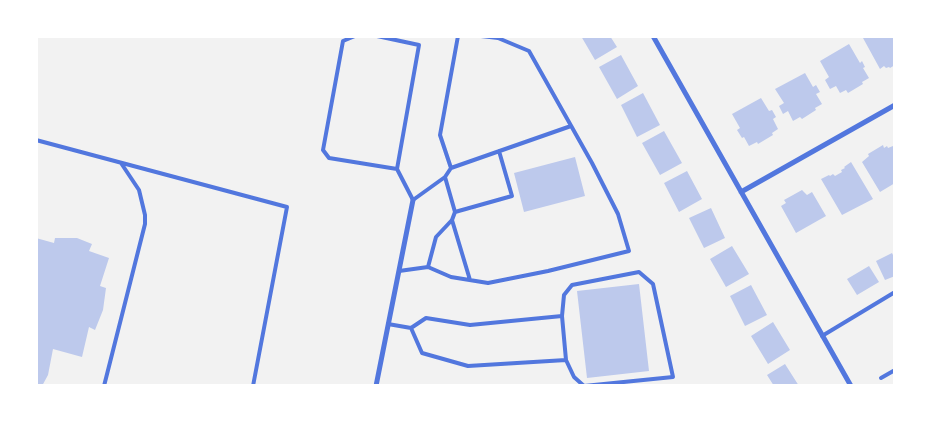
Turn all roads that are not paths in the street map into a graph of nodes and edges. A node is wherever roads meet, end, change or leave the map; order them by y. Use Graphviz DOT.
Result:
graph roads {
  1 [pos="355,36"];
  2 [pos="377,36"];
  3 [pos="458,36"];
  4 [pos="481,36"];
  5 [pos="653,36"];
  6 [pos="895,104"];
  7 [pos="571,126"];
  8 [pos="36,140"];
  9 [pos="500,151"];
  10 [pos="121,163"];
  11 [pos="451,168"];
  12 [pos="396,169"];
  13 [pos="445,177"];
  14 [pos="741,192"];
  15 [pos="413,200"];
  16 [pos="455,212"];
  17 [pos="452,220"];
  18 [pos="428,267"];
  19 [pos="399,271"];
  20 [pos="470,280"];
  21 [pos="895,292"];
  22 [pos="562,316"];
  23 [pos="388,324"];
  24 [pos="411,328"];
  25 [pos="822,336"];
  26 [pos="566,360"];
  27 [pos="895,370"];
  28 [pos="881,378"];
  29 [pos="104,386"];
  30 [pos="253,386"];
  31 [pos="274,386"];
  32 [pos="279,386"];
  33 [pos="376,386"];
  34 [pos="851,386"];
  1 -- 12 [label="lane"];
  2 -- 12 [label="lane"];
  3 -- 11 [label="lane"];
  4 -- 7 [label="lane"];
  5 -- 14 [label="street"];
  6 -- 14 [label="street"];
  7 -- 9 [label="lane"];
  7 -- 20 [label="lane"];
  8 -- 10 [label="lane"];
  9 -- 11 [label="lane"];
  9 -- 16 [label="lane"];
  10 -- 29 [label="lane"];
  10 -- 30 [label="lane"];
  11 -- 13 [label="lane"];
  12 -- 15 [label="lane"];
  13 -- 15 [label="lane"];
  13 -- 16 [label="lane"];
  14 -- 25 [label="street"];
  15 -- 19 [label="street"];
  16 -- 17 [label="lane"];
  17 -- 18 [label="lane"];
  17 -- 20 [label="lane"];
  18 -- 19 [label="lane"];
  18 -- 20 [label="lane"];
  19 -- 23 [label="street"];
  21 -- 25 [label="lane"];
  22 -- 24 [label="lane"];
  22 -- 26 [label="lane"];
  22 -- 26 [label="lane"];
  23 -- 24 [label="lane"];
  23 -- 33 [label="street"];
  24 -- 26 [label="lane"];
  25 -- 34 [label="street"];
  27 -- 28 [label="lane"];
  31 -- 32 [label="lane"];
}
